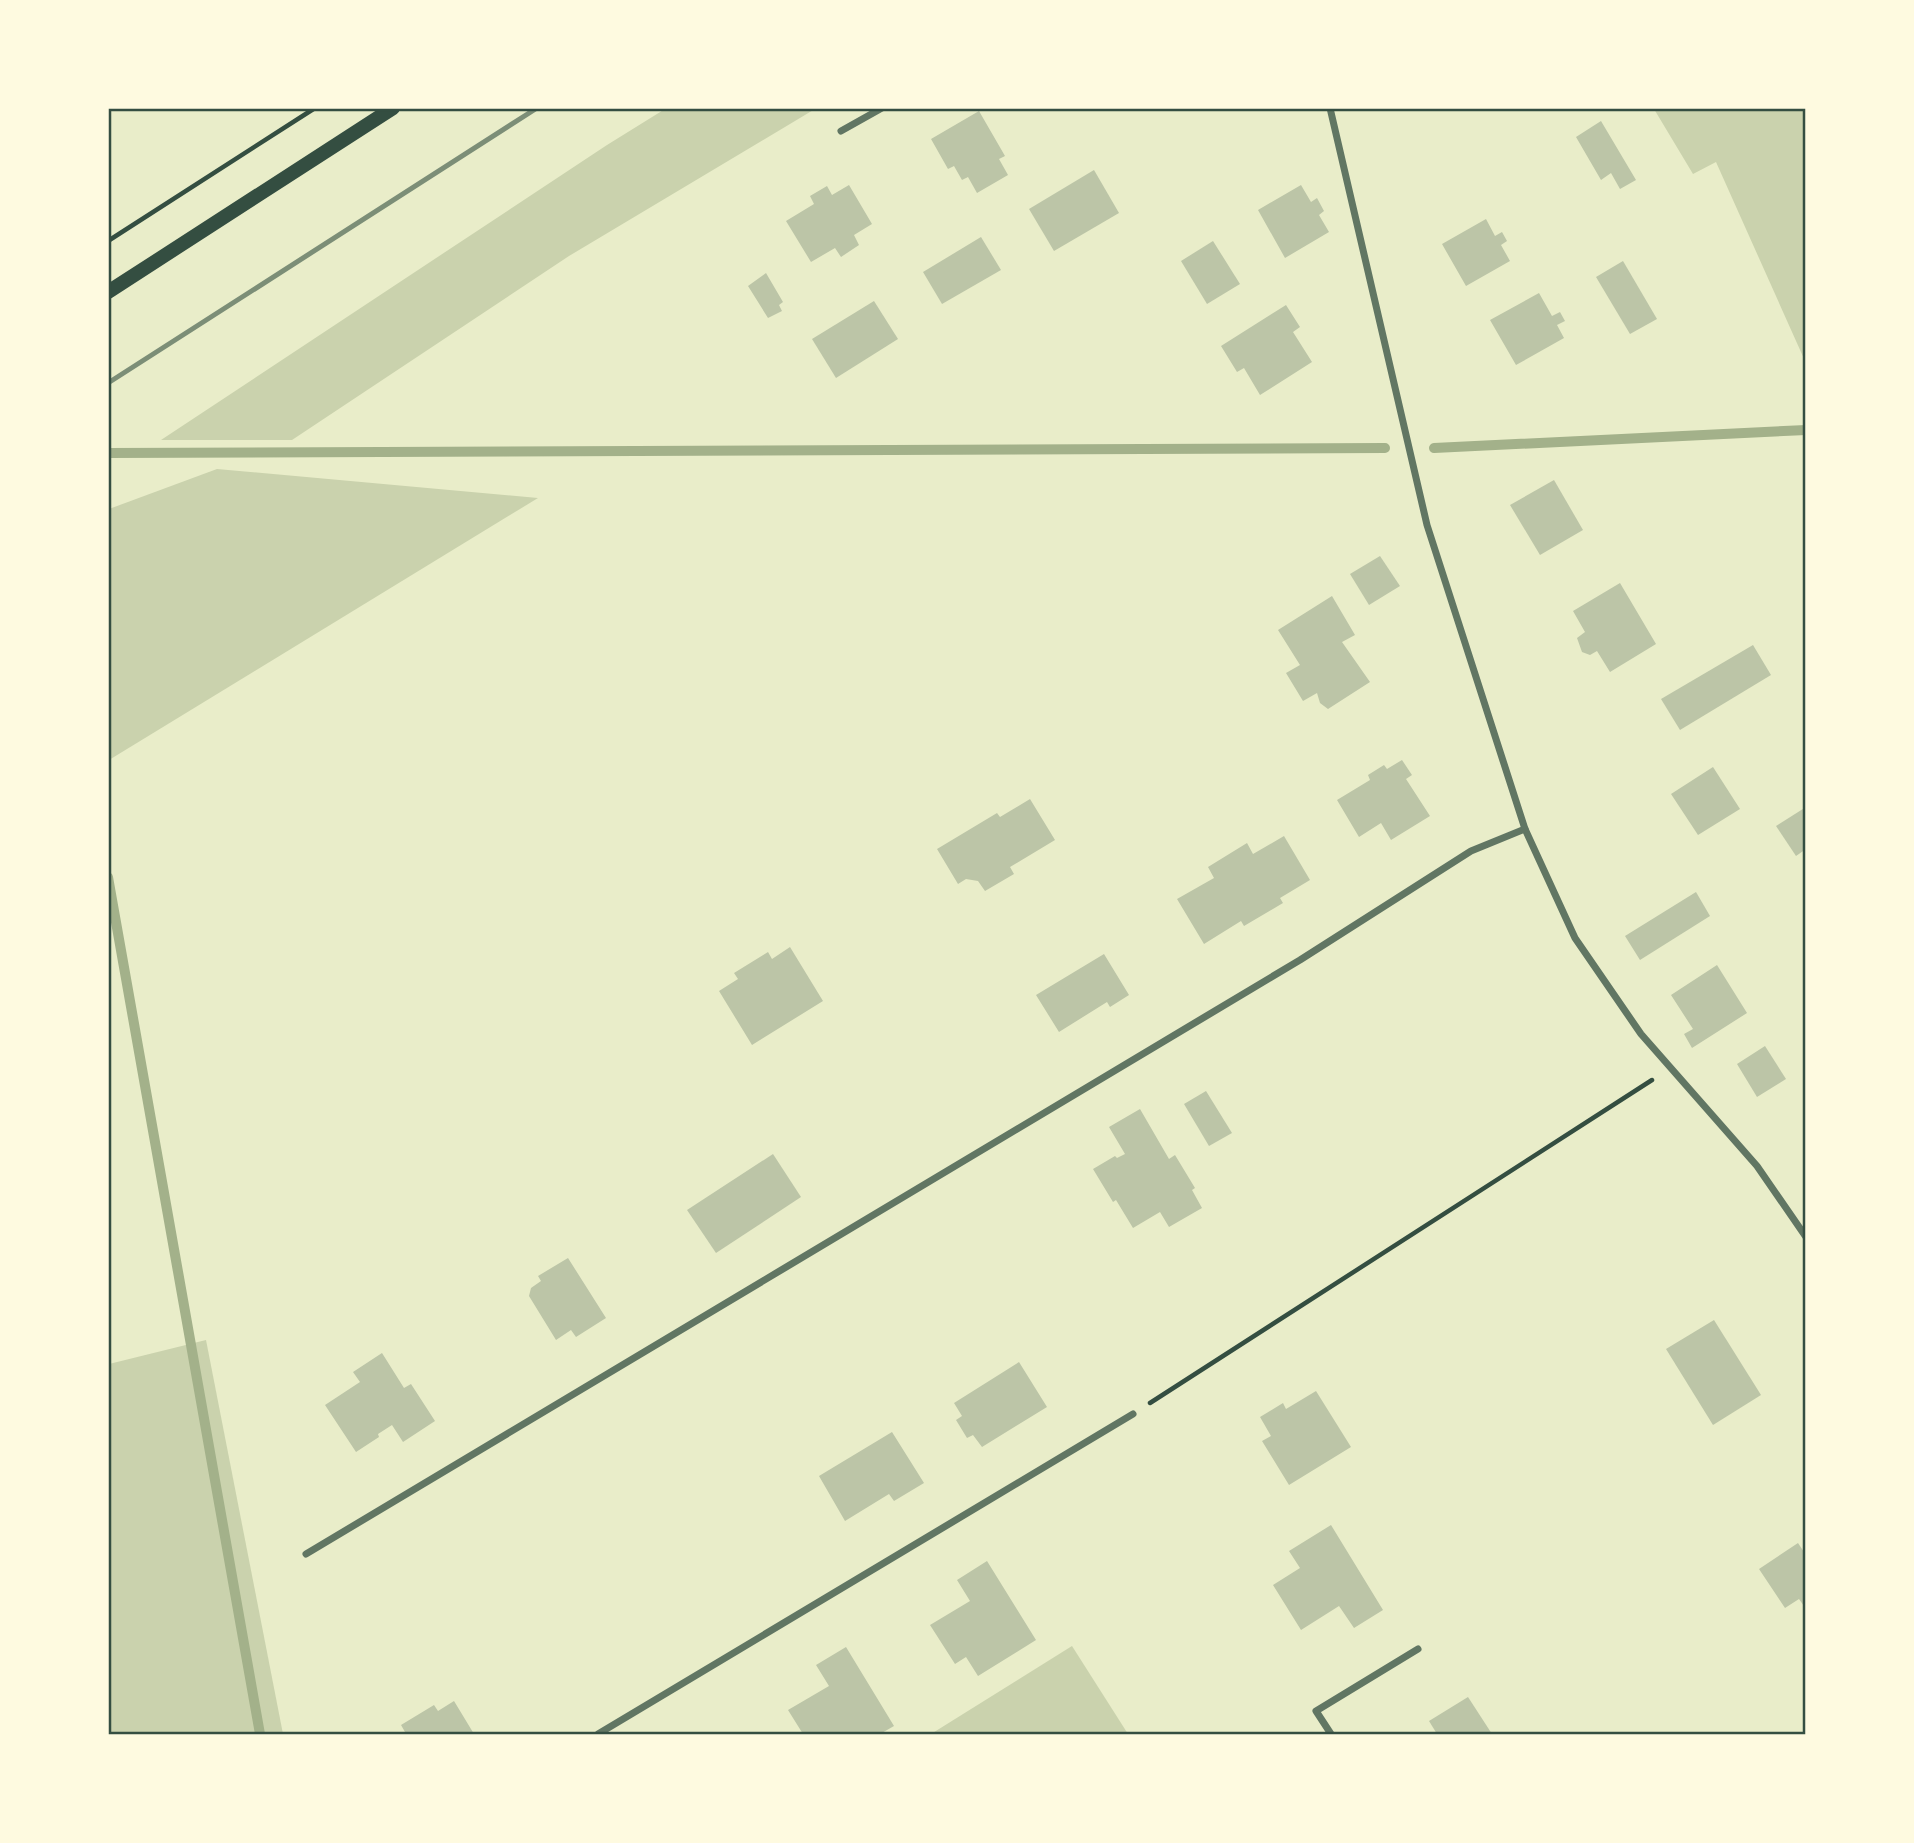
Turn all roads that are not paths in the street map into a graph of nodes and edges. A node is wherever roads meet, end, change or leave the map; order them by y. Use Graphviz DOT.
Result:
graph roads {
  1 [pos="393,108"];
  2 [pos="882,108"];
  3 [pos="1330,108"];
  4 [pos="841,131"];
  5 [pos="108,292"];
  6 [pos="1525,829"];
  7 [pos="1805,1237"];
  8 [pos="1133,1414"];
  9 [pos="306,1554"];
  10 [pos="1419,1649"];
  11 [pos="598,1734"];
  12 [pos="1331,1734"];
  1 -- 5 [label="main road"];
  2 -- 4 [label="street"];
  3 -- 6 [label="street"];
  6 -- 7 [label="street"];
  6 -- 9 [label="street"];
  8 -- 11 [label="street"];
  10 -- 12 [label="street"];
}
